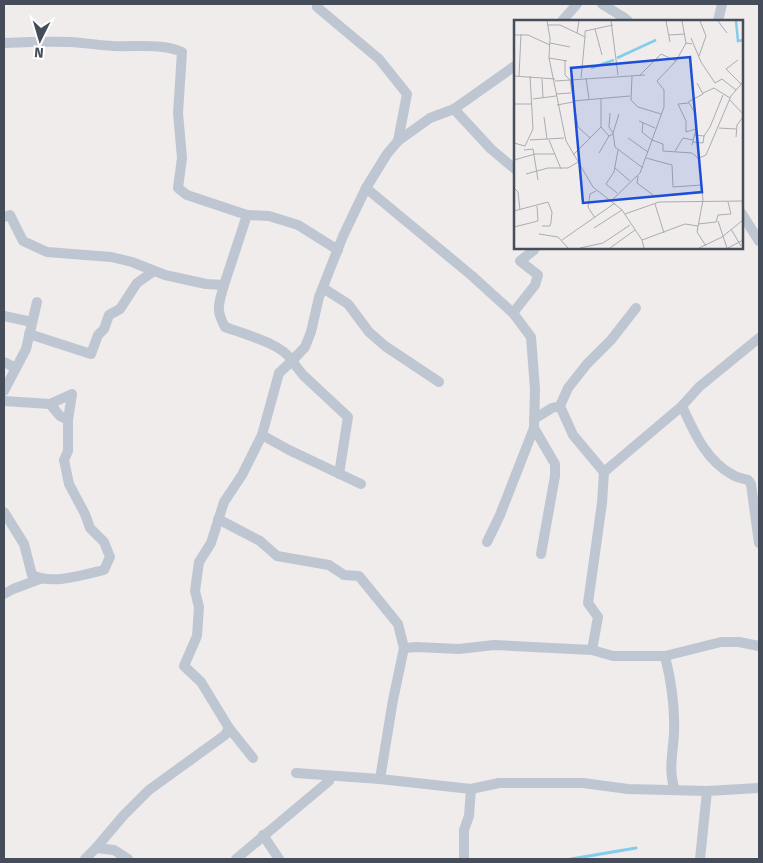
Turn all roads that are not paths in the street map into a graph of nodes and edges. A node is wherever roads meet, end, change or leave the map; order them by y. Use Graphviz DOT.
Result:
graph roads {
  1 [pos="577,4"];
  2 [pos="602,4"];
  3 [pos="722,4"];
  4 [pos="317,7"];
  5 [pos="563,20"];
  6 [pos="627,20"];
  7 [pos="718,20"];
  8 [pos="4,43"];
  9 [pos="514,66"];
  10 [pos="454,109"];
  11 [pos="398,141"];
  12 [pos="513,165"];
  13 [pos="366,188"];
  14 [pos="246,215"];
  15 [pos="743,216"];
  16 [pos="4,217"];
  17 [pos="759,241"];
  18 [pos="534,249"];
  19 [pos="338,250"];
  20 [pos="154,271"];
  21 [pos="224,285"];
  22 [pos="323,288"];
  23 [pos="36,302"];
  24 [pos="636,308"];
  25 [pos="513,313"];
  26 [pos="4,316"];
  27 [pos="32,322"];
  28 [pos="29,334"];
  29 [pos="759,338"];
  30 [pos="292,361"];
  31 [pos="4,362"];
  32 [pos="16,368"];
  33 [pos="439,382"];
  34 [pos="4,391"];
  35 [pos="4,401"];
  36 [pos="50,404"];
  37 [pos="560,406"];
  38 [pos="682,406"];
  39 [pos="68,420"];
  40 [pos="534,423"];
  41 [pos="262,435"];
  42 [pos="604,472"];
  43 [pos="339,474"];
  44 [pos="361,484"];
  45 [pos="4,512"];
  46 [pos="218,519"];
  47 [pos="488,542"];
  48 [pos="759,542"];
  49 [pos="541,554"];
  50 [pos="40,580"];
  51 [pos="4,594"];
  52 [pos="759,646"];
  53 [pos="404,648"];
  54 [pos="592,650"];
  55 [pos="665,656"];
  56 [pos="229,728"];
  57 [pos="253,758"];
  58 [pos="296,773"];
  59 [pos="380,778"];
  60 [pos="329,780"];
  61 [pos="759,788"];
  62 [pos="471,789"];
  63 [pos="675,790"];
  64 [pos="707,791"];
  65 [pos="263,836"];
  66 [pos="96,848"];
  67 [pos="85,859"];
  68 [pos="128,859"];
  69 [pos="236,859"];
  70 [pos="279,859"];
  71 [pos="464,859"];
  72 [pos="700,859"];
  1 -- 5 [label="street"];
  2 -- 6 [label="street"];
  3 -- 7 [label="street"];
  4 -- 11 [label="street"];
  8 -- 14 [label="street"];
  9 -- 10 [label="street"];
  10 -- 11 [label="street"];
  10 -- 12 [label="street"];
  11 -- 13 [label="street"];
  13 -- 19 [label="street"];
  13 -- 25 [label="street"];
  14 -- 19 [label="street"];
  14 -- 21 [label="street"];
  15 -- 17 [label="street"];
  16 -- 20 [label="street"];
  18 -- 25 [label="street"];
  19 -- 22 [label="street"];
  20 -- 21 [label="street"];
  20 -- 28 [label="street"];
  21 -- 30 [label="street"];
  22 -- 30 [label="street"];
  22 -- 33 [label="street"];
  23 -- 27 [label="street"];
  24 -- 37 [label="street"];
  25 -- 40 [label="street"];
  26 -- 27 [label="street"];
  27 -- 28 [label="street"];
  28 -- 32 [label="street"];
  29 -- 38 [label="street"];
  30 -- 41 [label="street"];
  30 -- 43 [label="street"];
  31 -- 32 [label="street"];
  32 -- 34 [label="street"];
  35 -- 36 [label="street"];
  36 -- 39 [label="street"];
  36 -- 39 [label="street"];
  37 -- 40 [label="street"];
  37 -- 42 [label="street"];
  38 -- 42 [label="street"];
  38 -- 48 [label="street"];
  39 -- 50 [label="street"];
  40 -- 47 [label="street"];
  40 -- 49 [label="street"];
  41 -- 43 [label="street"];
  41 -- 46 [label="street"];
  42 -- 54 [label="street"];
  43 -- 44 [label="street"];
  45 -- 50 [label="street"];
  46 -- 53 [label="street"];
  46 -- 56 [label="street"];
  50 -- 51 [label="street"];
  52 -- 55 [label="street"];
  53 -- 54 [label="street"];
  53 -- 59 [label="street"];
  54 -- 55 [label="street"];
  55 -- 63 [label="street"];
  56 -- 57 [label="street"];
  56 -- 66 [label="street"];
  58 -- 59 [label="street"];
  59 -- 62 [label="street"];
  60 -- 65 [label="street"];
  61 -- 64 [label="street"];
  62 -- 63 [label="street"];
  62 -- 71 [label="street"];
  63 -- 64 [label="street"];
  64 -- 72 [label="street"];
  65 -- 69 [label="street"];
  65 -- 70 [label="street"];
  66 -- 67 [label="street"];
  66 -- 68 [label="street"];
}
